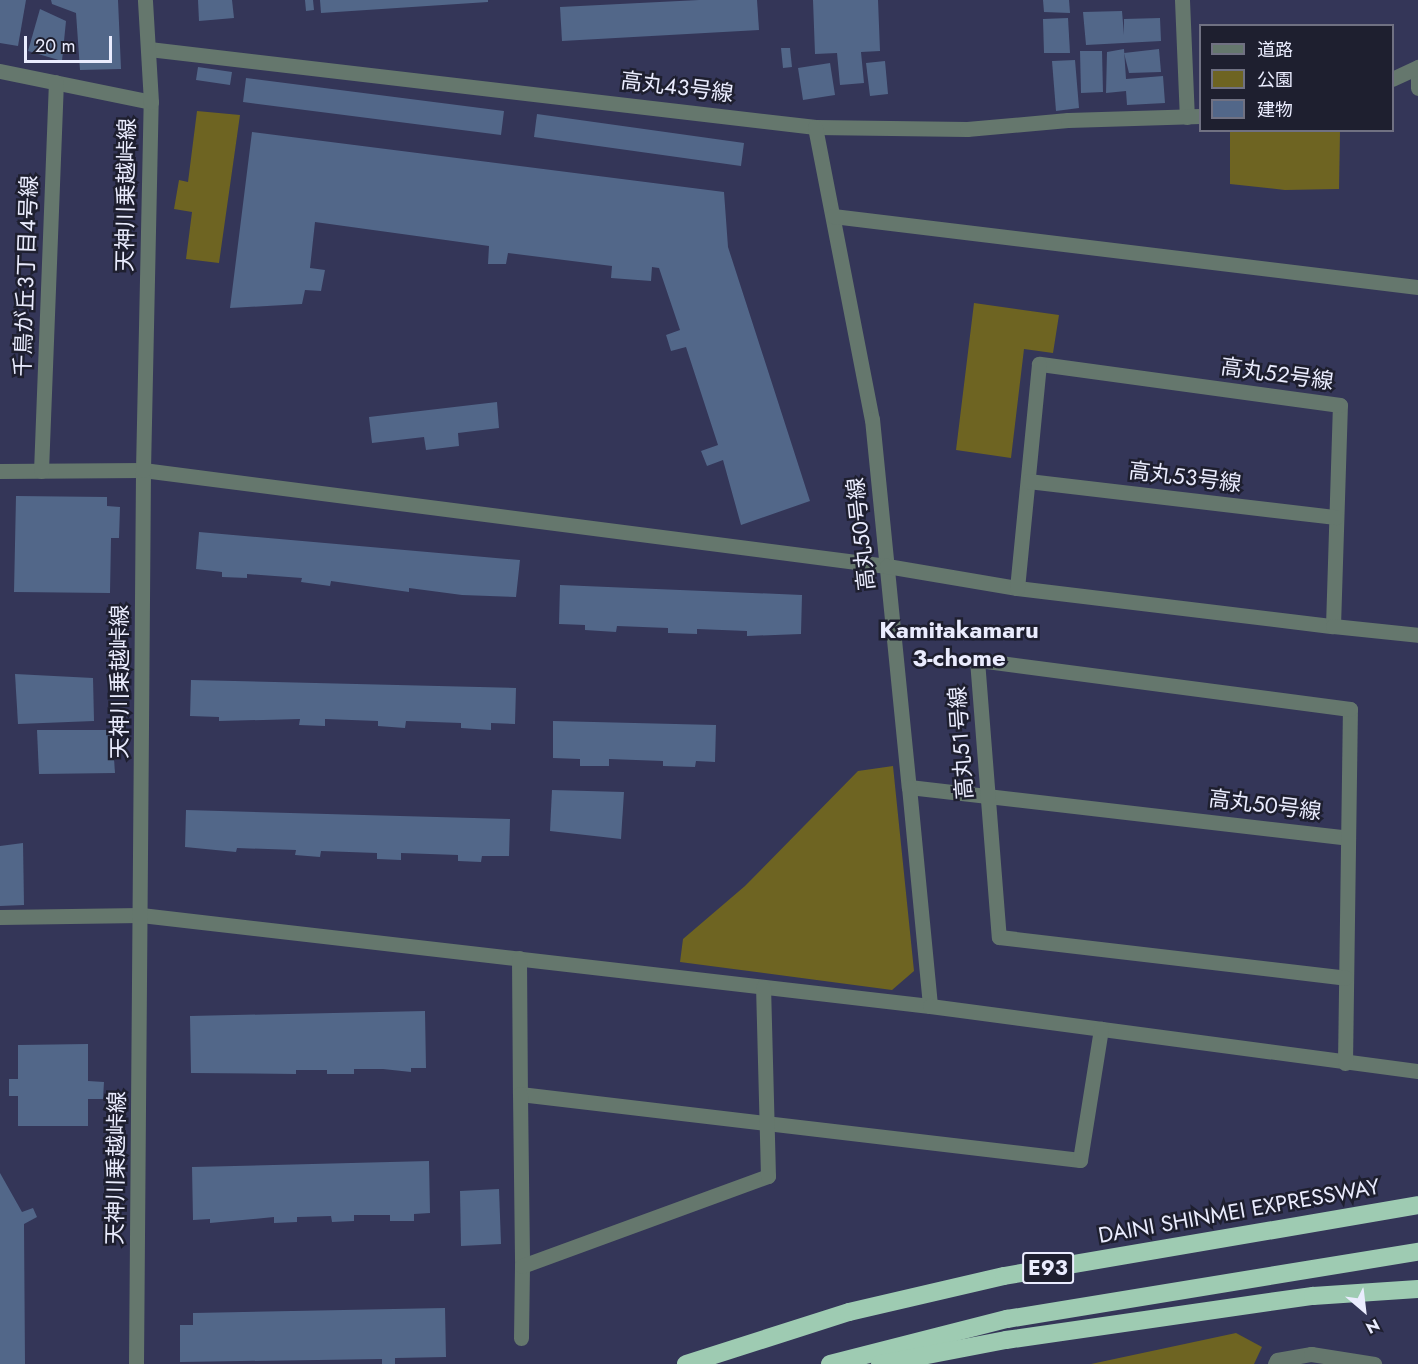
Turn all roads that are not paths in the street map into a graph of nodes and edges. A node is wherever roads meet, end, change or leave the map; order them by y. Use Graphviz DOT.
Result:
graph roads {
  1 [pos="145,0"];
  2 [pos="1182,0"];
  3 [pos="149,49"];
  4 [pos="1418,67"];
  5 [pos="0,71"];
  6 [pos="1394,78"];
  7 [pos="56,82"];
  8 [pos="1418,88"];
  9 [pos="151,102"];
  10 [pos="1194,117"];
  11 [pos="815,127"];
  12 [pos="833,216"];
  13 [pos="1418,286"];
  14 [pos="143,470"];
  15 [pos="0,471"];
  16 [pos="40,471"];
  17 [pos="1028,482"];
  18 [pos="1336,517"];
  19 [pos="887,566"];
  20 [pos="1017,588"];
  21 [pos="1333,626"];
  22 [pos="1418,635"];
  23 [pos="909,787"];
  24 [pos="987,794"];
  25 [pos="1348,838"];
  26 [pos="141,915"];
  27 [pos="0,917"];
  28 [pos="519,958"];
  29 [pos="1346,978"];
  30 [pos="763,987"];
  31 [pos="930,1006"];
  32 [pos="1101,1029"];
  33 [pos="1345,1063"];
  34 [pos="1418,1071"];
  35 [pos="520,1094"];
  36 [pos="767,1123"];
  37 [pos="1418,1205"];
  38 [pos="1418,1252"];
  39 [pos="522,1266"];
  40 [pos="1418,1289"];
  41 [pos="521,1338"];
  42 [pos="136,1364"];
  43 [pos="686,1364"];
  44 [pos="830,1364"];
  45 [pos="880,1364"];
  46 [pos="1275,1364"];
  47 [pos="1374,1364"];
  1 -- 3 [label="street, 天神川乗越峠線"];
  2 -- 10 [label="street"];
  3 -- 9 [label="street, 天神川乗越峠線"];
  3 -- 11 [label="street, 高丸４３号線"];
  4 -- 6 [label="street"];
  4 -- 8 [label="street"];
  5 -- 7 [label="street"];
  7 -- 9 [label="street"];
  7 -- 16 [label="street, 千鳥が丘３丁目４号線"];
  9 -- 14 [label="street, 天神川乗越峠線"];
  10 -- 11 [label="street, 高丸４３号線"];
  11 -- 12 [label="street, 高丸５０号線"];
  12 -- 13 [label="street"];
  12 -- 19 [label="street, 高丸５０号線"];
  14 -- 16 [label="street"];
  14 -- 19 [label="street"];
  14 -- 26 [label="street, 天神川乗越峠線"];
  15 -- 16 [label="street"];
  17 -- 18 [label="street, 高丸５３号線"];
  17 -- 18 [label="street, 高丸５２号線"];
  17 -- 20 [label="street, 高丸５２号線"];
  18 -- 21 [label="street, 高丸５２号線"];
  19 -- 20 [label="street"];
  19 -- 23 [label="street, 高丸５０号線"];
  20 -- 21 [label="street"];
  21 -- 22 [label="street"];
  23 -- 24 [label="street, 高丸５０号線"];
  23 -- 31 [label="street"];
  24 -- 25 [label="street, 高丸５０号線"];
  24 -- 25 [label="street, 高丸５１号線"];
  24 -- 29 [label="street, 高丸５１号線"];
  25 -- 29 [label="street, 高丸５１号線"];
  26 -- 27 [label="street"];
  26 -- 28 [label="street"];
  26 -- 42 [label="street, 天神川乗越峠線"];
  28 -- 30 [label="street"];
  28 -- 35 [label="street"];
  29 -- 33 [label="street, 高丸５１号線"];
  30 -- 31 [label="street"];
  30 -- 36 [label="street"];
  31 -- 32 [label="street"];
  32 -- 33 [label="street"];
  32 -- 36 [label="street"];
  33 -- 34 [label="street"];
  35 -- 36 [label="street"];
  35 -- 39 [label="street"];
  36 -- 39 [label="street"];
  37 -- 43 [label="highway, DAINI SHINMEI EXPRESSWAY / E93"];
  38 -- 44 [label="highway, E93"];
  39 -- 41 [label="street"];
  40 -- 45 [label="highway"];
  46 -- 47 [label="street"];
}
